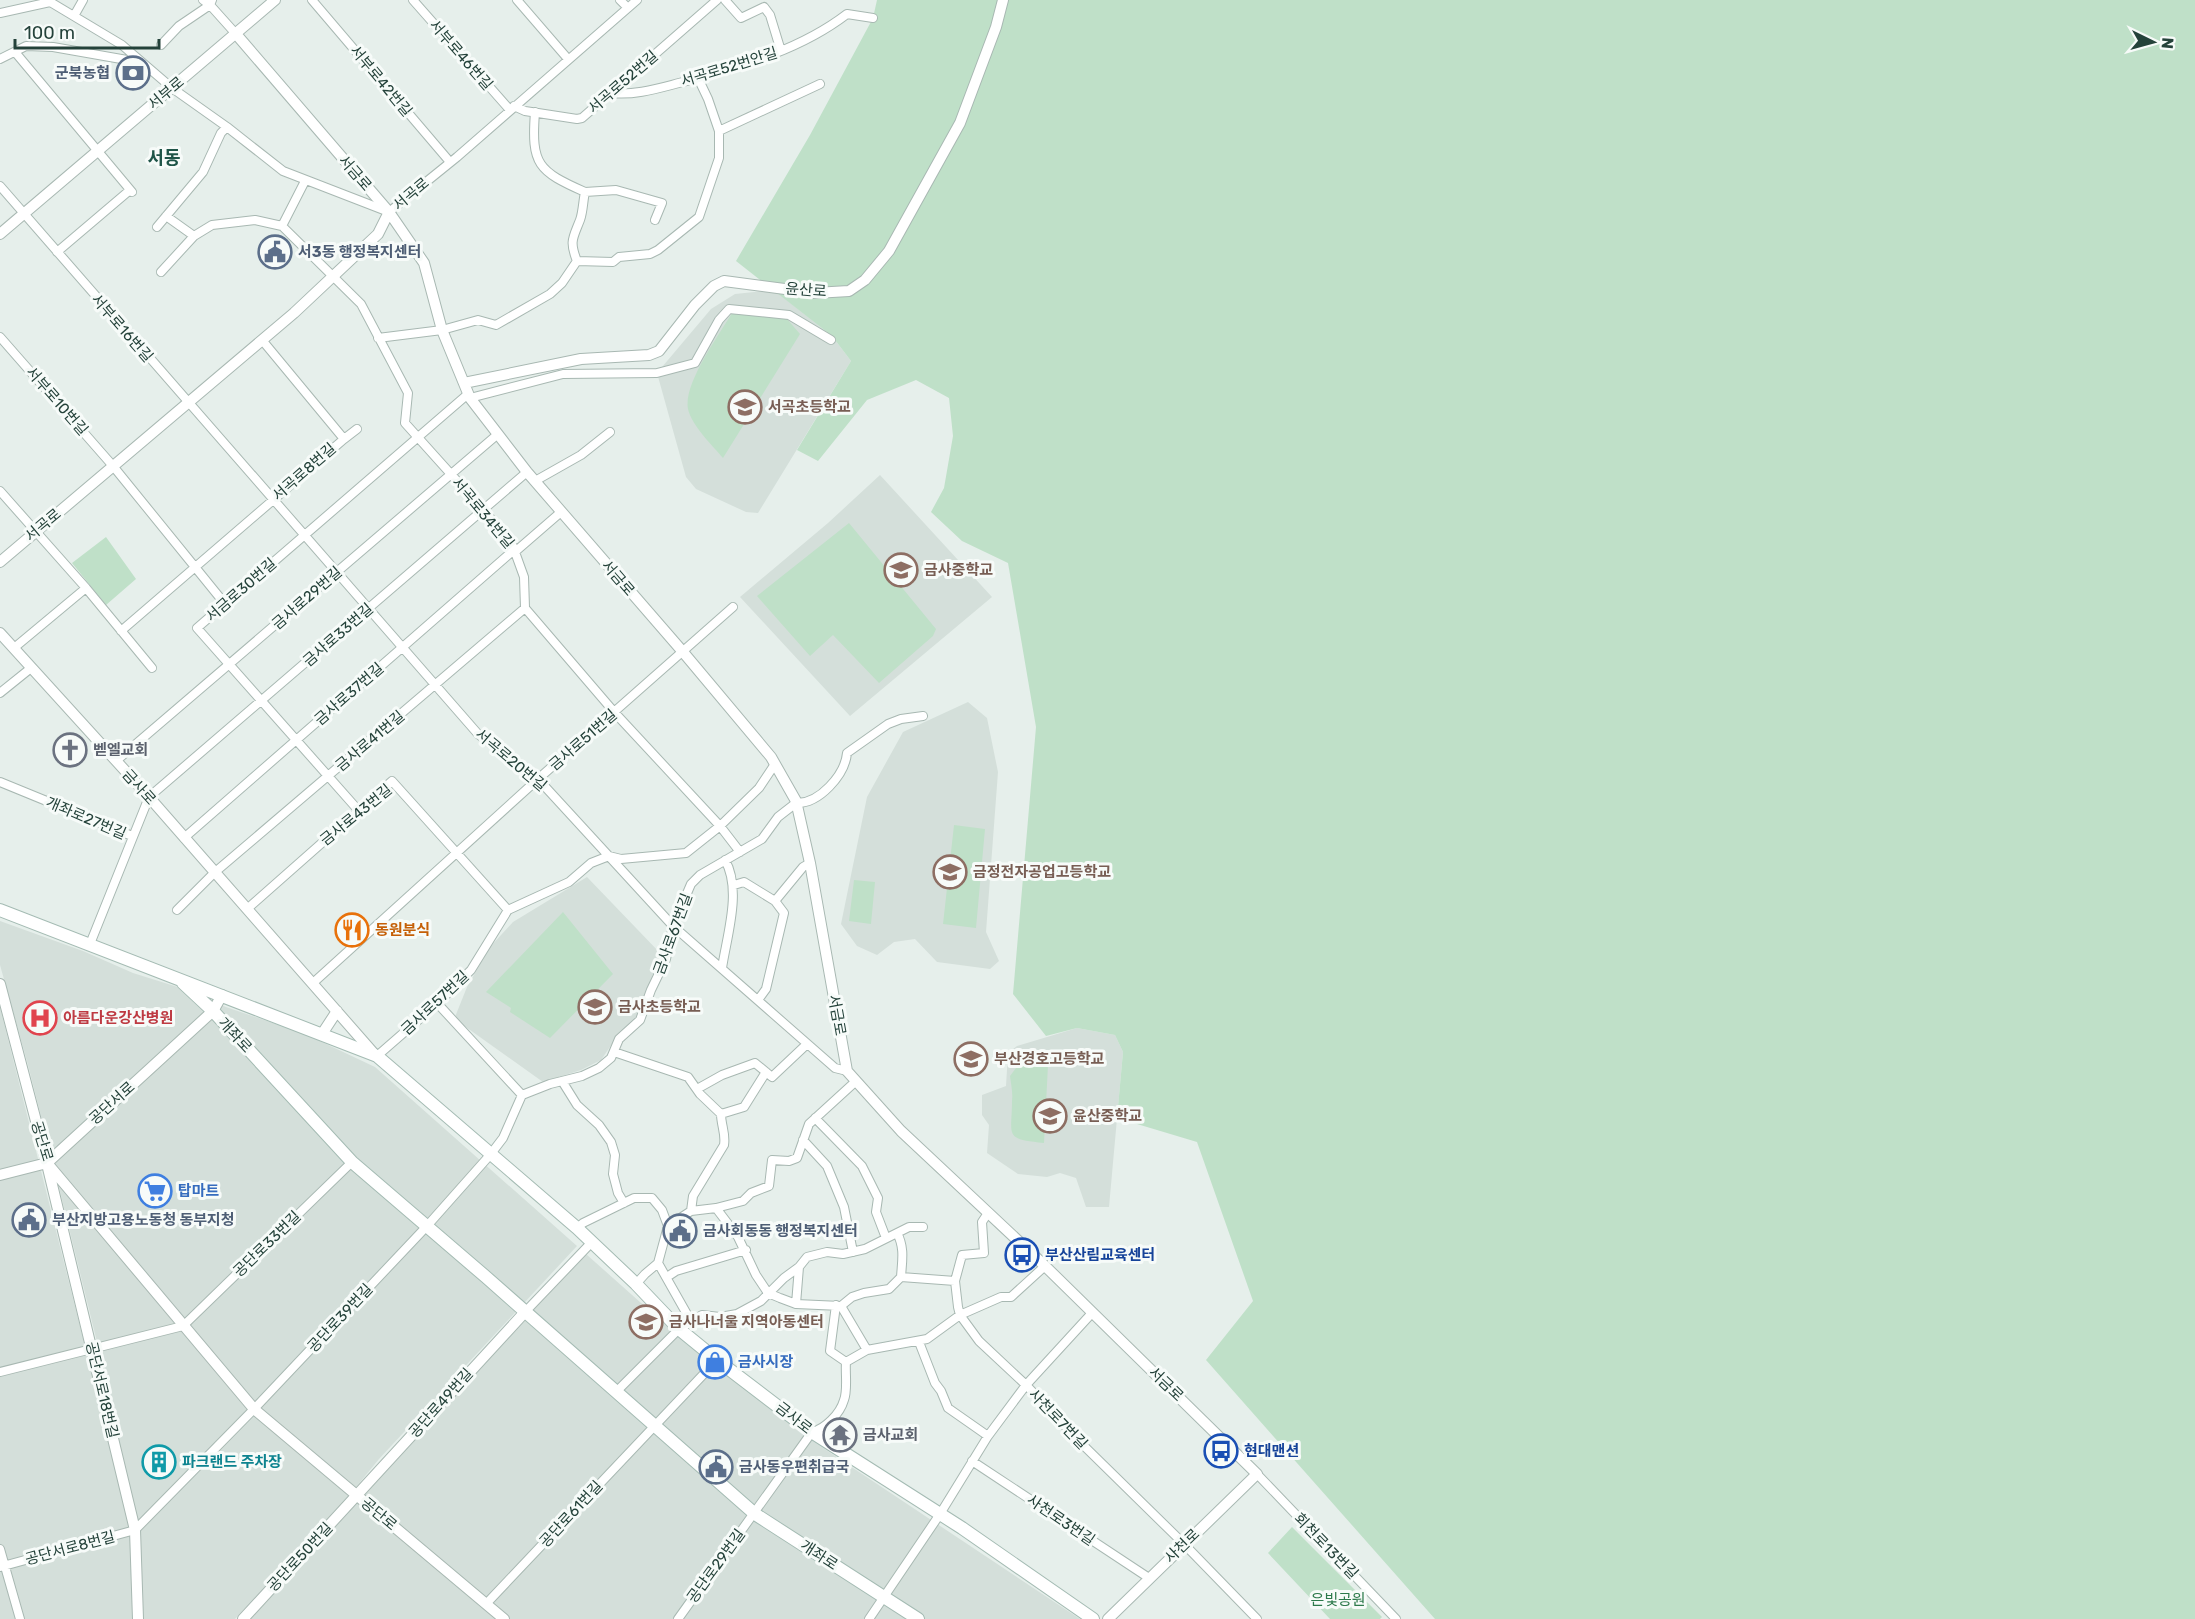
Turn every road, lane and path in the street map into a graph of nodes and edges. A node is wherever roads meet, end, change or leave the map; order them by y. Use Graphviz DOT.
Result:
graph roads {
  1 [pos="83,0"];
  2 [pos="275,0"];
  3 [pos="312,0"];
  4 [pos="413,0"];
  5 [pos="517,0"];
  6 [pos="620,0"];
  7 [pos="637,0"];
  8 [pos="717,0"];
  9 [pos="725,0"];
  10 [pos="1003,0"];
  11 [pos="49,1"];
  12 [pos="208,2"];
  13 [pos="628,8"];
  14 [pos="0,14"];
  15 [pos="74,16"];
  16 [pos="873,18"];
  17 [pos="236,34"];
  18 [pos="162,45"];
  19 [pos="781,51"];
  20 [pos="15,52"];
  21 [pos="0,59"];
  22 [pos="568,59"];
  23 [pos="127,60"];
  24 [pos="698,78"];
  25 [pos="820,84"];
  26 [pos="172,88"];
  27 [pos="611,93"];
  28 [pos="512,108"];
  29 [pos="535,112"];
  30 [pos="227,127"];
  31 [pos="720,131"];
  32 [pos="97,151"];
  33 [pos="450,162"];
  34 [pos="305,181"];
  35 [pos="0,186"];
  36 [pos="585,192"];
  37 [pos="389,212"];
  38 [pos="24,214"];
  39 [pos="166,216"];
  40 [pos="655,220"];
  41 [pos="282,226"];
  42 [pos="157,227"];
  43 [pos="0,234"];
  44 [pos="194,236"];
  45 [pos="57,252"];
  46 [pos="577,261"];
  47 [pos="160,272"];
  48 [pos="333,276"];
  49 [pos="442,330"];
  50 [pos="0,337"];
  51 [pos="378,338"];
  52 [pos="262,340"];
  53 [pos="831,340"];
  54 [pos="468,392"];
  55 [pos="187,403"];
  56 [pos="357,429"];
  57 [pos="610,432"];
  58 [pos="498,434"];
  59 [pos="418,438"];
  60 [pos="344,439"];
  61 [pos="113,466"];
  62 [pos="526,472"];
  63 [pos="451,474"];
  64 [pos="535,482"];
  65 [pos="0,491"];
  66 [pos="272,500"];
  67 [pos="483,510"];
  68 [pos="561,512"];
  69 [pos="35,531"];
  70 [pos="304,536"];
  71 [pos="515,550"];
  72 [pos="0,562"];
  73 [pos="195,567"];
  74 [pos="336,573"];
  75 [pos="86,588"];
  76 [pos="225,604"];
  77 [pos="733,607"];
  78 [pos="525,608"];
  79 [pos="368,609"];
  80 [pos="121,631"];
  81 [pos="0,633"];
  82 [pos="14,648"];
  83 [pos="402,648"];
  84 [pos="683,652"];
  85 [pos="230,664"];
  86 [pos="31,668"];
  87 [pos="152,668"];
  88 [pos="435,685"];
  89 [pos="0,693"];
  90 [pos="261,700"];
  91 [pos="615,712"];
  92 [pos="923,716"];
  93 [pos="296,740"];
  94 [pos="116,761"];
  95 [pos="775,764"];
  96 [pos="328,776"];
  97 [pos="538,779"];
  98 [pos="0,782"];
  99 [pos="149,797"];
  100 [pos="796,803"];
  101 [pos="358,811"];
  102 [pos="720,826"];
  103 [pos="132,836"];
  104 [pos="184,838"];
  105 [pos="740,852"];
  106 [pos="457,853"];
  107 [pos="609,856"];
  108 [pos="725,860"];
  109 [pos="810,863"];
  110 [pos="214,873"];
  111 [pos="734,885"];
  112 [pos="775,901"];
  113 [pos="247,909"];
  114 [pos="0,910"];
  115 [pos="177,910"];
  116 [pos="508,910"];
  117 [pos="673,926"];
  118 [pos="90,944"];
  119 [pos="722,968"];
  120 [pos="178,978"];
  121 [pos="313,983"];
  122 [pos="0,984"];
  123 [pos="222,995"];
  124 [pos="758,1000"];
  125 [pos="437,1003"];
  126 [pos="4,1011"];
  127 [pos="213,1011"];
  128 [pos="337,1011"];
  129 [pos="322,1034"];
  130 [pos="807,1044"];
  131 [pos="614,1052"];
  132 [pos="377,1056"];
  133 [pos="847,1071"];
  134 [pos="769,1074"];
  135 [pos="562,1081"];
  136 [pos="855,1082"];
  137 [pos="697,1089"];
  138 [pos="522,1095"];
  139 [pos="721,1114"];
  140 [pos="815,1118"];
  141 [pos="803,1140"];
  142 [pos="490,1155"];
  143 [pos="352,1162"];
  144 [pos="47,1163"];
  145 [pos="0,1175"];
  146 [pos="624,1203"];
  147 [pos="716,1208"];
  148 [pos="691,1211"];
  149 [pos="988,1213"];
  150 [pos="426,1226"];
  151 [pos="668,1226"];
  152 [pos="923,1227"];
  153 [pos="577,1228"];
  154 [pos="897,1233"];
  155 [pos="886,1238"];
  156 [pos="591,1243"];
  157 [pos="746,1250"];
  158 [pos="854,1252"];
  159 [pos="658,1263"];
  160 [pos="1045,1266"];
  161 [pos="799,1267"];
  162 [pos="668,1277"];
  163 [pos="901,1277"];
  164 [pos="955,1281"];
  165 [pos="636,1284"];
  166 [pos="768,1293"];
  167 [pos="796,1304"];
  168 [pos="838,1306"];
  169 [pos="525,1312"];
  170 [pos="1092,1313"];
  171 [pos="960,1315"];
  172 [pos="692,1323"];
  173 [pos="183,1326"];
  174 [pos="679,1329"];
  175 [pos="919,1342"];
  176 [pos="92,1349"];
  177 [pos="867,1350"];
  178 [pos="717,1360"];
  179 [pos="846,1362"];
  180 [pos="0,1372"];
  181 [pos="1026,1385"];
  182 [pos="616,1391"];
  183 [pos="254,1409"];
  184 [pos="655,1424"];
  185 [pos="812,1432"];
  186 [pos="988,1436"];
  187 [pos="972,1461"];
  188 [pos="1257,1474"];
  189 [pos="357,1495"];
  190 [pos="755,1514"];
  191 [pos="940,1514"];
  192 [pos="135,1530"];
  193 [pos="1184,1544"];
  194 [pos="0,1549"];
  195 [pos="2,1566"];
  196 [pos="1149,1578"];
  197 [pos="884,1596"];
  198 [pos="486,1604"];
  199 [pos="20,1619"];
  200 [pos="138,1619"];
  201 [pos="243,1619"];
  202 [pos="504,1619"];
  203 [pos="678,1619"];
  204 [pos="869,1619"];
  205 [pos="918,1619"];
  206 [pos="1093,1619"];
  207 [pos="1108,1619"];
  208 [pos="1257,1619"];
  209 [pos="1396,1619"];
  1 -- 15 [label="street"];
  2 -- 17 [label="street, 서부로"];
  3 -- 33 [label="street, 서부로42번길"];
  4 -- 28 [label="street, 서부로46번길"];
  5 -- 22 [label="street"];
  6 -- 13 [label="street"];
  7 -- 13 [label="street, 서곡로"];
  8 -- 27 [label="street, 서곡로52번길"];
  9 -- 19 [label="street"];
  10 -- 54 [label="street, 윤산로"];
  11 -- 14 [label="street"];
  11 -- 15 [label="street"];
  12 -- 17 [label="street"];
  12 -- 18 [label="street"];
  13 -- 22 [label="street, 서곡로"];
  15 -- 26 [label="street"];
  16 -- 19 [label="street, 서곡로52번안길"];
  17 -- 26 [label="street, 서부로"];
  17 -- 37 [label="street, 서금로"];
  19 -- 24 [label="street, 서곡로52번안길"];
  20 -- 21 [label="street"];
  20 -- 23 [label="street"];
  20 -- 32 [label="street"];
  22 -- 28 [label="street, 서곡로"];
  24 -- 27 [label="street, 서곡로52번안길"];
  24 -- 31 [label="street"];
  25 -- 31 [label="street"];
  26 -- 30 [label="street"];
  26 -- 32 [label="street, 서부로"];
  27 -- 29 [label="street, 서곡로52번길"];
  28 -- 29 [label="street, 서곡로52번길"];
  28 -- 33 [label="street, 서곡로"];
  29 -- 36 [label="street"];
  30 -- 34 [label="street"];
  30 -- 39 [label="street"];
  31 -- 46 [label="street"];
  32 -- 38 [label="street, 서부로"];
  32 -- 45 [label="street"];
  33 -- 37 [label="street, 서곡로"];
  34 -- 37 [label="street"];
  34 -- 41 [label="street"];
  35 -- 38 [label="street, 서부로16번길"];
  36 -- 40 [label="street"];
  36 -- 46 [label="street"];
  37 -- 48 [label="street, 서곡로"];
  37 -- 49 [label="street, 서금로"];
  38 -- 43 [label="street, 서부로"];
  38 -- 45 [label="street, 서부로16번길"];
  39 -- 42 [label="street"];
  39 -- 44 [label="street"];
  41 -- 44 [label="street"];
  41 -- 48 [label="street, 서곡로34번길"];
  44 -- 47 [label="street"];
  45 -- 55 [label="street, 서부로16번길"];
  46 -- 49 [label="street"];
  48 -- 51 [label="street, 서곡로34번길"];
  48 -- 52 [label="street, 서곡로"];
  49 -- 51 [label="street"];
  49 -- 54 [label="street, 서금로"];
  50 -- 61 [label="street, 서부로10번길"];
  51 -- 59 [label="street, 서곡로34번길"];
  52 -- 55 [label="street, 서곡로"];
  52 -- 60 [label="street, 서곡로8번길"];
  53 -- 54 [label="street"];
  54 -- 58 [label="street, 서금로"];
  54 -- 59 [label="street, 서금로30번길"];
  55 -- 61 [label="street, 서곡로"];
  55 -- 66 [label="street, 서곡로20번길"];
  56 -- 60 [label="street"];
  57 -- 64 [label="street"];
  58 -- 62 [label="street, 서금로"];
  58 -- 63 [label="street, 금사로29번길"];
  59 -- 63 [label="street, 서곡로34번길"];
  59 -- 70 [label="street, 서금로30번길"];
  60 -- 66 [label="street, 서곡로8번길"];
  61 -- 69 [label="street, 서곡로"];
  61 -- 73 [label="street"];
  62 -- 64 [label="street, 서금로"];
  62 -- 67 [label="street, 금사로33번길"];
  63 -- 67 [label="street, 서곡로34번길"];
  63 -- 74 [label="street, 금사로29번길"];
  64 -- 68 [label="street, 서금로"];
  65 -- 69 [label="street"];
  66 -- 70 [label="street, 서곡로20번길"];
  66 -- 73 [label="street, 서곡로8번길"];
  67 -- 71 [label="street, 서곡로34번길"];
  67 -- 79 [label="street, 금사로33번길"];
  68 -- 71 [label="street, 금사로37번길"];
  68 -- 84 [label="street, 서금로"];
  69 -- 72 [label="street, 서곡로"];
  69 -- 75 [label="street"];
  70 -- 74 [label="street, 서곡로20번길"];
  70 -- 76 [label="street, 서금로30번길"];
  71 -- 78 [label="street, 서곡로34번길"];
  71 -- 83 [label="street, 금사로37번길"];
  73 -- 76 [label="street"];
  73 -- 80 [label="street, 서곡로8번길"];
  74 -- 79 [label="street, 서곡로20번길"];
  74 -- 85 [label="street, 금사로29번길"];
  75 -- 80 [label="street"];
  75 -- 82 [label="street"];
  76 -- 85 [label="street, 서금로30번길"];
  77 -- 84 [label="street, 금사로51번길"];
  78 -- 88 [label="street, 금사로41번길"];
  78 -- 91 [label="street"];
  79 -- 83 [label="street, 서곡로20번길"];
  79 -- 90 [label="street, 금사로33번길"];
  80 -- 87 [label="street"];
  81 -- 82 [label="street, 금사로"];
  82 -- 86 [label="street, 금사로"];
  83 -- 88 [label="street, 서곡로20번길"];
  83 -- 93 [label="street, 금사로37번길"];
  84 -- 91 [label="street, 금사로51번길"];
  84 -- 95 [label="street, 서금로"];
  85 -- 90 [label="street, 서금로30번길"];
  85 -- 94 [label="street, 금사로29번길"];
  86 -- 89 [label="street"];
  86 -- 94 [label="street, 금사로"];
  88 -- 96 [label="street, 금사로41번길"];
  88 -- 97 [label="street, 서곡로20번길"];
  90 -- 93 [label="street, 서금로30번길"];
  90 -- 99 [label="street, 금사로33번길"];
  91 -- 97 [label="street, 금사로51번길"];
  91 -- 102 [label="street"];
  92 -- 100 [label="street"];
  93 -- 96 [label="street, 서금로30번길"];
  93 -- 104 [label="street, 금사로37번길"];
  94 -- 99 [label="street, 금사로"];
  95 -- 100 [label="street, 서금로"];
  95 -- 102 [label="street"];
  96 -- 101 [label="street, 서금로30번길"];
  96 -- 110 [label="street, 금사로41번길"];
  97 -- 106 [label="street, 금사로51번길"];
  97 -- 107 [label="street, 서곡로20번길"];
  98 -- 103 [label="street, 개좌로27번길"];
  99 -- 103 [label="street"];
  99 -- 104 [label="street, 금사로"];
  100 -- 105 [label="street, 금사로67번길"];
  100 -- 109 [label="street, 서금로"];
  101 -- 106 [label="street, 금사로43번길"];
  101 -- 113 [label="street, 금사로43번길"];
  102 -- 105 [label="street"];
  102 -- 107 [label="street"];
  103 -- 118 [label="street, 개좌로27번길"];
  104 -- 110 [label="street, 금사로"];
  105 -- 108 [label="street, 금사로67번길"];
  106 -- 116 [label="street"];
  106 -- 121 [label="street, 금사로51번길"];
  107 -- 116 [label="street"];
  107 -- 117 [label="street, 서곡로20번길"];
  108 -- 111 [label="street"];
  108 -- 117 [label="street, 금사로67번길"];
  109 -- 112 [label="street"];
  109 -- 133 [label="street, 서금로"];
  110 -- 113 [label="street, 금사로"];
  110 -- 115 [label="street"];
  111 -- 112 [label="street"];
  111 -- 119 [label="street"];
  112 -- 124 [label="street"];
  113 -- 121 [label="street, 금사로"];
  114 -- 118 [label="main road, 개좌로"];
  116 -- 125 [label="street, 금사로57번길"];
  117 -- 119 [label="street, 서곡로20번길"];
  117 -- 131 [label="street, 금사로67번길"];
  118 -- 120 [label="main road, 개좌로"];
  119 -- 124 [label="street, 서곡로20번길"];
  120 -- 123 [label="main road, 금사로"];
  120 -- 127 [label="main road, 개좌로"];
  121 -- 128 [label="street, 금사로"];
  122 -- 126 [label="street, 공단로"];
  123 -- 127 [label="street, 공단서로"];
  123 -- 129 [label="main road, 금사로"];
  124 -- 130 [label="street, 서곡로20번길"];
  125 -- 132 [label="street, 금사로57번길"];
  125 -- 138 [label="street"];
  126 -- 144 [label="street, 공단로"];
  127 -- 143 [label="main road, 개좌로"];
  127 -- 144 [label="street, 공단서로"];
  128 -- 129 [label="street"];
  128 -- 132 [label="street, 금사로"];
  129 -- 132 [label="main road, 금사로"];
  130 -- 133 [label="street, 서곡로20번길"];
  130 -- 134 [label="street"];
  131 -- 135 [label="street, 금사로67번길"];
  131 -- 137 [label="street"];
  132 -- 142 [label="main road, 금사로"];
  133 -- 136 [label="street, 서금로"];
  134 -- 137 [label="street"];
  134 -- 139 [label="street"];
  135 -- 138 [label="street, 금사로67번길"];
  135 -- 146 [label="street"];
  136 -- 140 [label="street"];
  136 -- 149 [label="street, 서금로"];
  137 -- 139 [label="street"];
  138 -- 142 [label="street"];
  139 -- 148 [label="street"];
  140 -- 141 [label="street"];
  140 -- 155 [label="street"];
  141 -- 147 [label="street"];
  141 -- 158 [label="street"];
  142 -- 150 [label="street"];
  142 -- 153 [label="main road, 금사로"];
  143 -- 150 [label="main road, 개좌로"];
  143 -- 173 [label="street, 공단로33번길"];
  144 -- 145 [label="street, 공단서로"];
  144 -- 173 [label="street, 공단로"];
  144 -- 176 [label="street, 공단서로18번길"];
  146 -- 151 [label="street"];
  146 -- 153 [label="street"];
  147 -- 148 [label="street"];
  147 -- 157 [label="street"];
  148 -- 151 [label="street"];
  149 -- 160 [label="street, 서금로"];
  149 -- 164 [label="street, 사천로7번길"];
  150 -- 169 [label="main road, 개좌로"];
  150 -- 183 [label="street, 공단로39번길"];
  151 -- 159 [label="street"];
  152 -- 154 [label="street"];
  153 -- 156 [label="main road, 금사로"];
  154 -- 155 [label="street"];
  154 -- 163 [label="street"];
  155 -- 158 [label="street"];
  156 -- 165 [label="main road, 금사로"];
  156 -- 169 [label="street"];
  157 -- 162 [label="street"];
  157 -- 166 [label="street"];
  158 -- 161 [label="street"];
  159 -- 162 [label="street"];
  159 -- 165 [label="street"];
  160 -- 170 [label="street, 서금로"];
  160 -- 171 [label="street"];
  161 -- 166 [label="street"];
  161 -- 167 [label="street"];
  162 -- 172 [label="street"];
  163 -- 164 [label="street"];
  163 -- 168 [label="street"];
  164 -- 171 [label="street, 사천로7번길"];
  165 -- 174 [label="main road, 금사로"];
  166 -- 167 [label="street"];
  166 -- 172 [label="street"];
  167 -- 168 [label="street"];
  168 -- 177 [label="street"];
  168 -- 179 [label="street"];
  169 -- 182 [label="main road, 개좌로"];
  169 -- 189 [label="street, 공단로49번길"];
  170 -- 181 [label="street"];
  170 -- 188 [label="street, 서금로"];
  171 -- 175 [label="street"];
  171 -- 181 [label="street, 사천로7번길"];
  172 -- 174 [label="street"];
  173 -- 176 [label="street"];
  173 -- 183 [label="street, 공단로"];
  174 -- 178 [label="main road, 금사로"];
  174 -- 182 [label="street"];
  175 -- 177 [label="street"];
  175 -- 186 [label="street"];
  176 -- 180 [label="street"];
  176 -- 192 [label="street, 공단서로18번길"];
  177 -- 179 [label="street"];
  178 -- 184 [label="street"];
  178 -- 185 [label="main road, 금사로"];
  179 -- 185 [label="street"];
  181 -- 186 [label="street"];
  181 -- 193 [label="street, 사천로7번길"];
  182 -- 184 [label="main road, 개좌로"];
  183 -- 189 [label="street, 공단로"];
  183 -- 192 [label="street"];
  184 -- 190 [label="main road, 개좌로"];
  184 -- 198 [label="street, 공단로61번길"];
  185 -- 190 [label="street"];
  185 -- 191 [label="main road, 금사로"];
  186 -- 187 [label="street"];
  187 -- 191 [label="street"];
  187 -- 196 [label="street, 사천로3번길"];
  188 -- 193 [label="street, 사천로"];
  188 -- 209 [label="street, 회천로13번길"];
  189 -- 198 [label="street, 공단로"];
  189 -- 201 [label="street, 공단로50번길"];
  190 -- 197 [label="main road, 개좌로"];
  190 -- 203 [label="street, 공단로29번길"];
  191 -- 197 [label="street"];
  191 -- 206 [label="main road, 금사로"];
  192 -- 195 [label="street, 공단서로8번길"];
  192 -- 200 [label="street, 공단서로18번길"];
  193 -- 196 [label="street, 사천로"];
  193 -- 208 [label="street, 사천로7번길"];
  194 -- 195 [label="street, 공단서로8번길"];
  195 -- 199 [label="street, 공단서로8번길"];
  196 -- 207 [label="street, 사천로"];
  197 -- 204 [label="street"];
  197 -- 205 [label="main road, 개좌로"];
  198 -- 202 [label="street, 공단로"];
}
